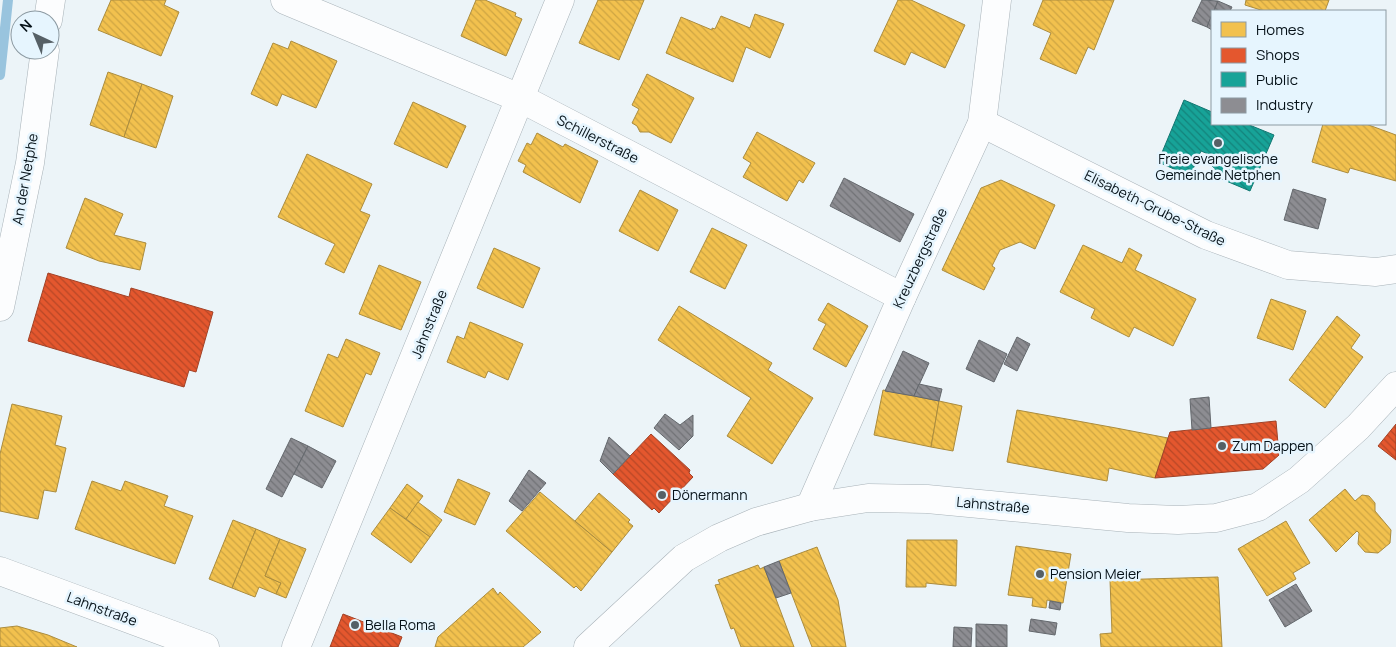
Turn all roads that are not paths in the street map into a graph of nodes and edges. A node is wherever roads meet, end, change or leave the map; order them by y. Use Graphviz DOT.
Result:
graph roads {
  1 [pos="285,0"];
  2 [pos="560,0"];
  3 [pos="997,0"];
  4 [pos="43,60"];
  5 [pos="522,99"];
  6 [pos="982,123"];
  7 [pos="1396,269"];
  8 [pos="902,297"];
  9 [pos="0,307"];
  10 [pos="1396,386"];
  11 [pos="810,507"];
  12 [pos="0,571"];
  13 [pos="205,647"];
  14 [pos="296,647"];
  15 [pos="588,647"];
  1 -- 5 [label="street, Schillerstraße"];
  2 -- 5 [label="street, Jahnstraße"];
  3 -- 6 [label="street, Kreuzbergstraße"];
  4 -- 9 [label="street, An der Netphe"];
  5 -- 8 [label="street, Schillerstraße"];
  5 -- 14 [label="street, Jahnstraße"];
  6 -- 7 [label="street, Elisabeth-Grube-Straße"];
  6 -- 8 [label="street, Kreuzbergstraße"];
  8 -- 11 [label="street, Kreuzbergstraße"];
  10 -- 11 [label="street, Lahnstraße"];
  11 -- 15 [label="street, Lahnstraße"];
  12 -- 13 [label="street, Lahnstraße"];
}
